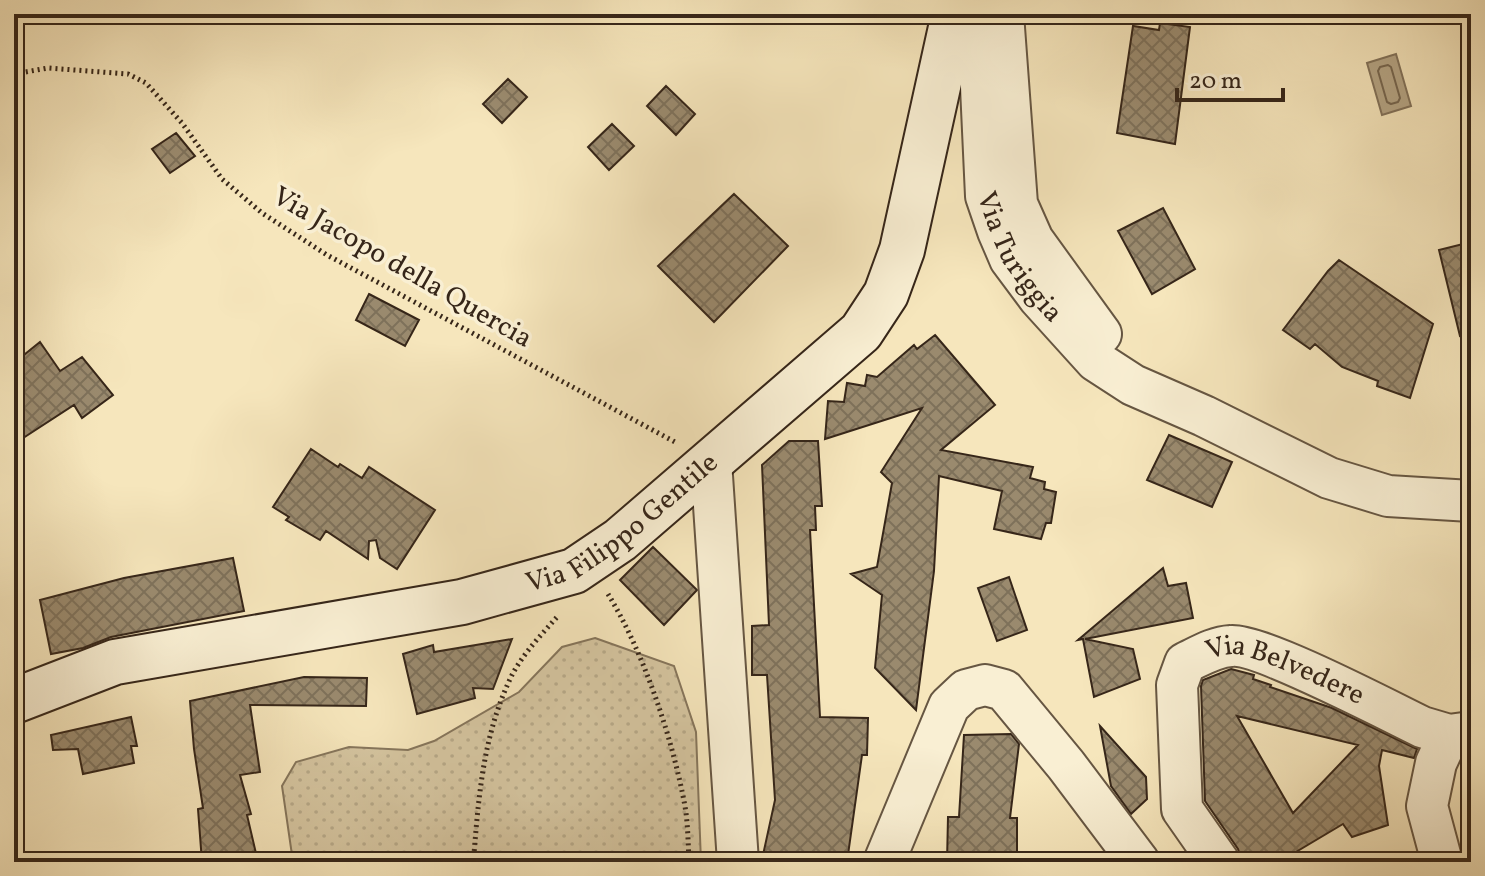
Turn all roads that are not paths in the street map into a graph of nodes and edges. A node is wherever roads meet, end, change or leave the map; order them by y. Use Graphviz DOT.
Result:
graph roads {
  1 [pos="954,14"];
  2 [pos="968,14"];
  3 [pos="1003,14"];
  4 [pos="1204,416"];
  5 [pos="711,461"];
  6 [pos="1471,501"];
  7 [pos="14,701"];
  8 [pos="1457,750"];
  9 [pos="738,862"];
  10 [pos="884,862"];
  11 [pos="1139,862"];
  12 [pos="1219,862"];
  13 [pos="1442,862"];
  1 -- 5 [label="street, Via Filippo Gentile"];
  2 -- 4 [label="street, Via Turiggia"];
  3 -- 4 [label="street, Via Turiggia"];
  4 -- 6 [label="street, Via Turiggia"];
  5 -- 7 [label="street, Via Filippo Gentile"];
  5 -- 9 [label="street"];
  8 -- 12 [label="street, Via Belvedere"];
  8 -- 13 [label="street"];
  10 -- 11 [label="street"];
}
